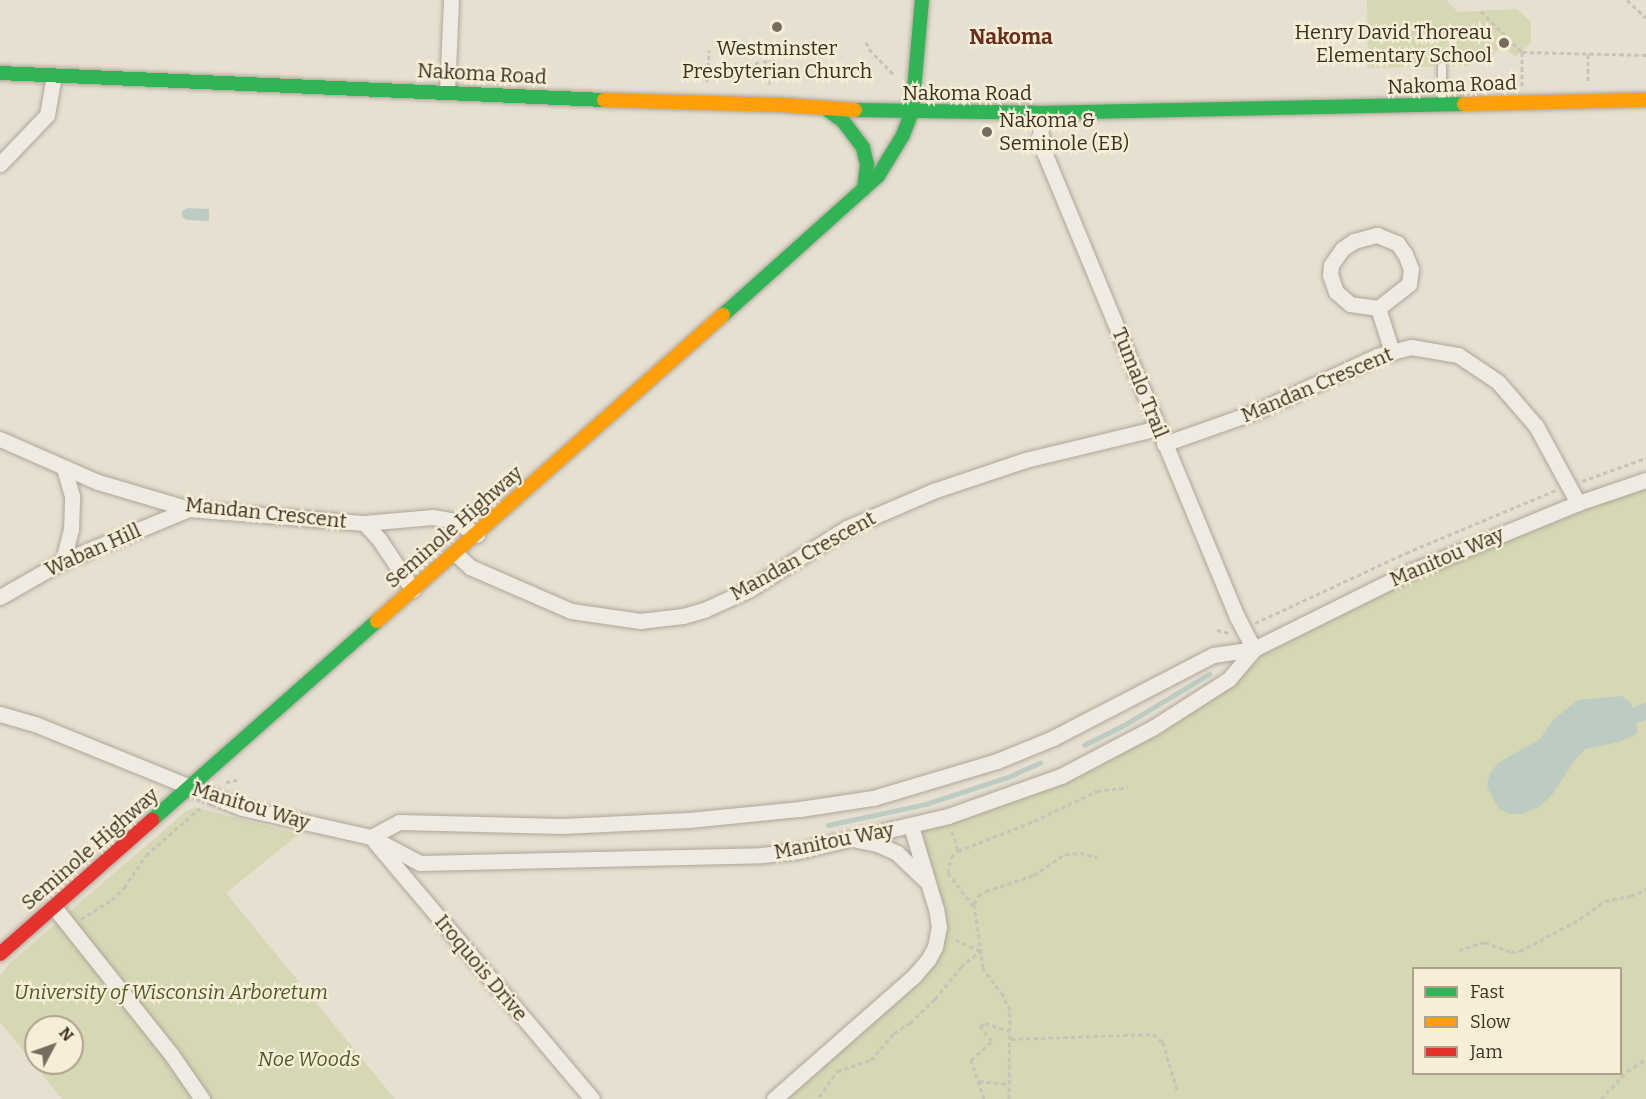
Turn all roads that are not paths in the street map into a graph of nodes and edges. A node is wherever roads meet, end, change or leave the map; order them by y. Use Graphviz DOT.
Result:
graph roads {
  1 [pos="451,0"];
  2 [pos="922,0"];
  3 [pos="1442,67"];
  4 [pos="0,73"];
  5 [pos="54,76"];
  6 [pos="447,92"];
  7 [pos="1646,100"];
  8 [pos="1442,105"];
  9 [pos="825,108"];
  10 [pos="912,112"];
  11 [pos="1037,113"];
  12 [pos="0,164"];
  13 [pos="864,189"];
  14 [pos="1378,308"];
  15 [pos="1392,352"];
  16 [pos="1158,428"];
  17 [pos="0,439"];
  18 [pos="1164,444"];
  19 [pos="64,468"];
  20 [pos="1646,480"];
  21 [pos="1578,503"];
  22 [pos="189,509"];
  23 [pos="364,523"];
  24 [pos="477,534"];
  25 [pos="455,553"];
  26 [pos="63,561"];
  27 [pos="412,590"];
  28 [pos="0,597"];
  29 [pos="1254,649"];
  30 [pos="0,714"];
  31 [pos="188,788"];
  32 [pos="911,826"];
  33 [pos="371,837"];
  34 [pos="851,839"];
  35 [pos="928,883"];
  36 [pos="54,907"];
  37 [pos="0,954"];
  38 [pos="202,1099"];
  39 [pos="592,1099"];
  40 [pos="774,1099"];
  1 -- 6 [label="street"];
  2 -- 10 [label="main road, Seminole Highway"];
  3 -- 8 [label="lane"];
  4 -- 5 [label="main road, Nakoma Road"];
  5 -- 6 [label="main road, Nakoma Road"];
  5 -- 12 [label="street"];
  6 -- 9 [label="main road, Nakoma Road"];
  7 -- 8 [label="main road, Nakoma Road"];
  8 -- 11 [label="main road, Nakoma Road"];
  9 -- 10 [label="main road, Nakoma Road"];
  9 -- 13 [label="main road"];
  10 -- 11 [label="main road, Nakoma Road"];
  10 -- 13 [label="main road, Seminole Highway"];
  11 -- 16 [label="street, Tumalo Trail"];
  13 -- 24 [label="main road, Seminole Highway"];
  14 -- 14 [label="street"];
  14 -- 15 [label="street"];
  15 -- 18 [label="street, Mandan Crescent"];
  15 -- 21 [label="street, Mandan Crescent"];
  16 -- 18 [label="street, Tumalo Trail"];
  16 -- 25 [label="street, Mandan Crescent"];
  17 -- 19 [label="street, Mandan Crescent"];
  18 -- 29 [label="street, Tumalo Trail"];
  19 -- 22 [label="street, Mandan Crescent"];
  19 -- 26 [label="street"];
  20 -- 21 [label="street, Manitou Way"];
  21 -- 29 [label="street, Manitou Way"];
  22 -- 23 [label="street, Mandan Crescent"];
  22 -- 26 [label="street, Waban Hill"];
  23 -- 24 [label="street, Mandan Crescent"];
  23 -- 27 [label="street, Mandan Crescent"];
  24 -- 25 [label="main road, Seminole Highway"];
  25 -- 27 [label="main road, Seminole Highway"];
  26 -- 28 [label="street, Waban Hill"];
  27 -- 31 [label="main road, Seminole Highway"];
  29 -- 32 [label="street, Manitou Way"];
  29 -- 33 [label="street, Manitou Way"];
  30 -- 31 [label="street, Manitou Way"];
  31 -- 33 [label="street, Manitou Way"];
  31 -- 36 [label="main road, Seminole Highway"];
  32 -- 34 [label="street, Manitou Way"];
  32 -- 35 [label="street"];
  33 -- 34 [label="street, Manitou Way"];
  33 -- 39 [label="street, Iroquois Drive"];
  34 -- 35 [label="street"];
  35 -- 40 [label="street"];
  36 -- 37 [label="main road, Seminole Highway"];
  36 -- 38 [label="street"];
}
